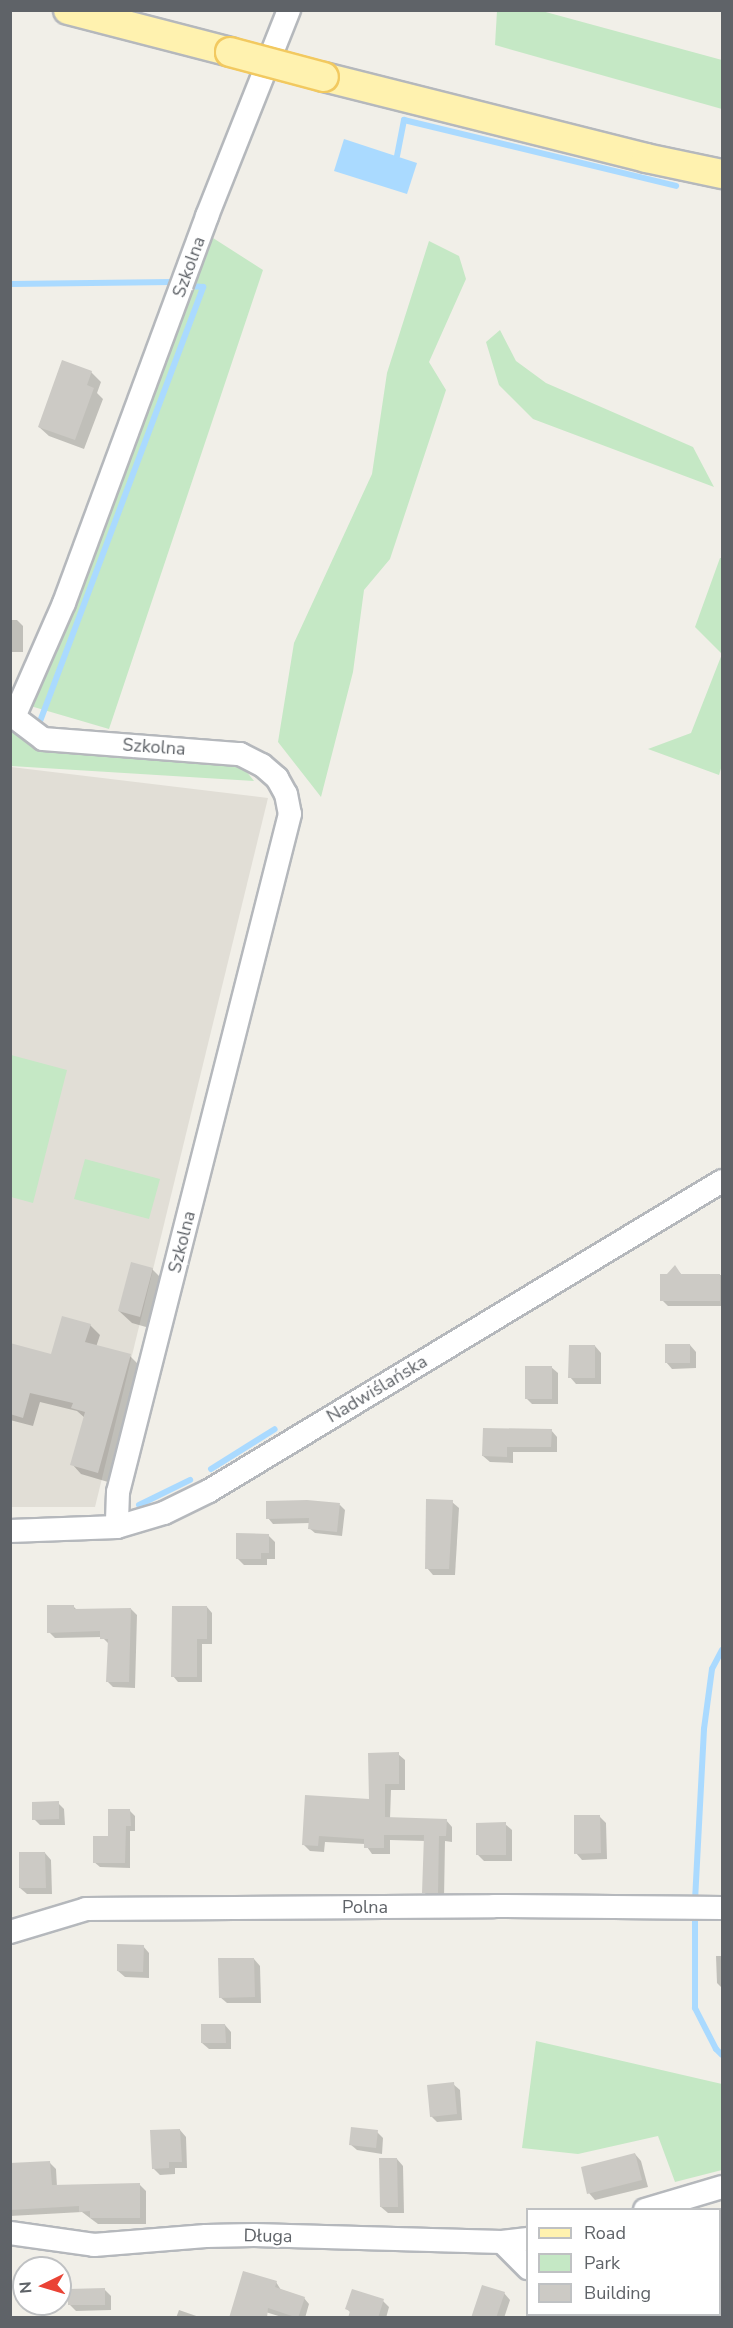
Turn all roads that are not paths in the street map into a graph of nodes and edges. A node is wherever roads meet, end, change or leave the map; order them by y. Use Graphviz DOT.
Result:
graph roads {
  1 [pos="68,10"];
  2 [pos="289,10"];
  3 [pos="723,174"];
  4 [pos="12,717"];
  5 [pos="723,1181"];
  6 [pos="117,1527"];
  7 [pos="10,1531"];
  8 [pos="705,1909"];
  9 [pos="10,1932"];
  10 [pos="723,2187"];
  11 [pos="652,2208"];
  12 [pos="10,2233"];
  13 [pos="526,2239"];
  14 [pos="502,2242"];
  15 [pos="526,2266"];
  1 -- 3 [label="main road, bridge"];
  2 -- 4 [label="street, Szkolna"];
  4 -- 6 [label="street, Szkolna"];
  5 -- 6 [label="street, Nadwiślańska"];
  6 -- 7 [label="street, Nadwiślańska"];
  8 -- 9 [label="street, Polna"];
  10 -- 11 [label="street"];
  12 -- 14 [label="street, Długa"];
  13 -- 14 [label="street, Długa"];
  14 -- 15 [label="street"];
}
